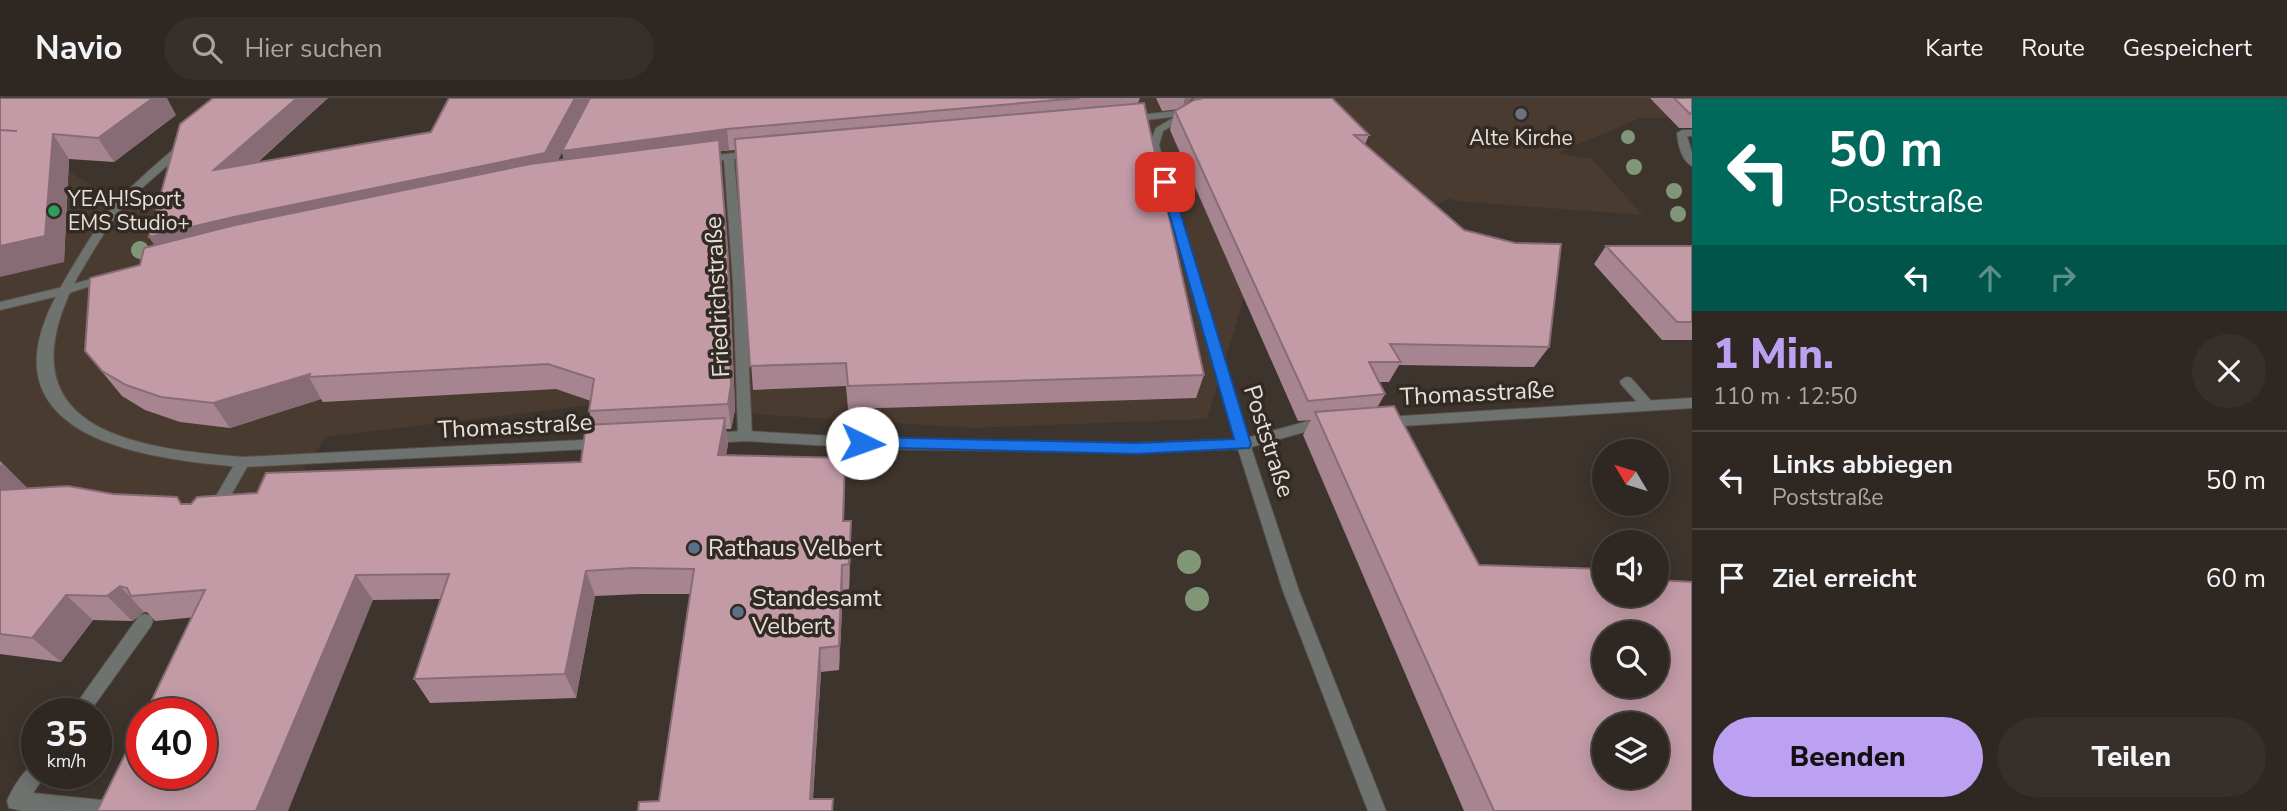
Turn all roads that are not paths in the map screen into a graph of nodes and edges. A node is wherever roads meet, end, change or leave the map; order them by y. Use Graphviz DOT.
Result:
graph roads {
  1 [pos="1199,98"];
  2 [pos="1207,109"];
  3 [pos="1186,114"];
  4 [pos="1118,120"];
  5 [pos="1692,133"];
  6 [pos="197,134"];
  7 [pos="769,152"];
  8 [pos="729,156"];
  9 [pos="693,161"];
  10 [pos="1692,163"];
  11 [pos="118,275"];
  12 [pos="63,291"];
  13 [pos="0,306"];
  14 [pos="1626,381"];
  15 [pos="1692,403"];
  16 [pos="1648,406"];
  17 [pos="1376,422"];
  18 [pos="1335,425"];
  19 [pos="745,436"];
  20 [pos="692,439"];
  21 [pos="612,444"];
  22 [pos="1243,444"];
  23 [pos="243,462"];
  24 [pos="207,523"];
  25 [pos="145,621"];
  26 [pos="90,698"];
  27 [pos="25,789"];
  28 [pos="120,811"];
  29 [pos="1377,811"];
  1 -- 3 [label="street, Poststraße"];
  2 -- 3 [label="street"];
  3 -- 4 [label="street"];
  3 -- 22 [label="street, Poststraße"];
  5 -- 10 [label="street"];
  6 -- 12 [label="street, Thomasstraße"];
  7 -- 8 [label="street"];
  8 -- 9 [label="street"];
  8 -- 19 [label="street, Friedrichstraße"];
  11 -- 12 [label="street"];
  12 -- 13 [label="street"];
  12 -- 23 [label="street, Thomasstraße"];
  14 -- 16 [label="street"];
  15 -- 16 [label="street, Thomasstraße"];
  16 -- 17 [label="street, Thomasstraße"];
  18 -- 22 [label="street"];
  19 -- 20 [label="street"];
  19 -- 22 [label="street"];
  21 -- 23 [label="street, Thomasstraße"];
  22 -- 29 [label="street, Poststraße"];
  23 -- 24 [label="street"];
  25 -- 26 [label="street"];
  27 -- 28 [label="street"];
}
